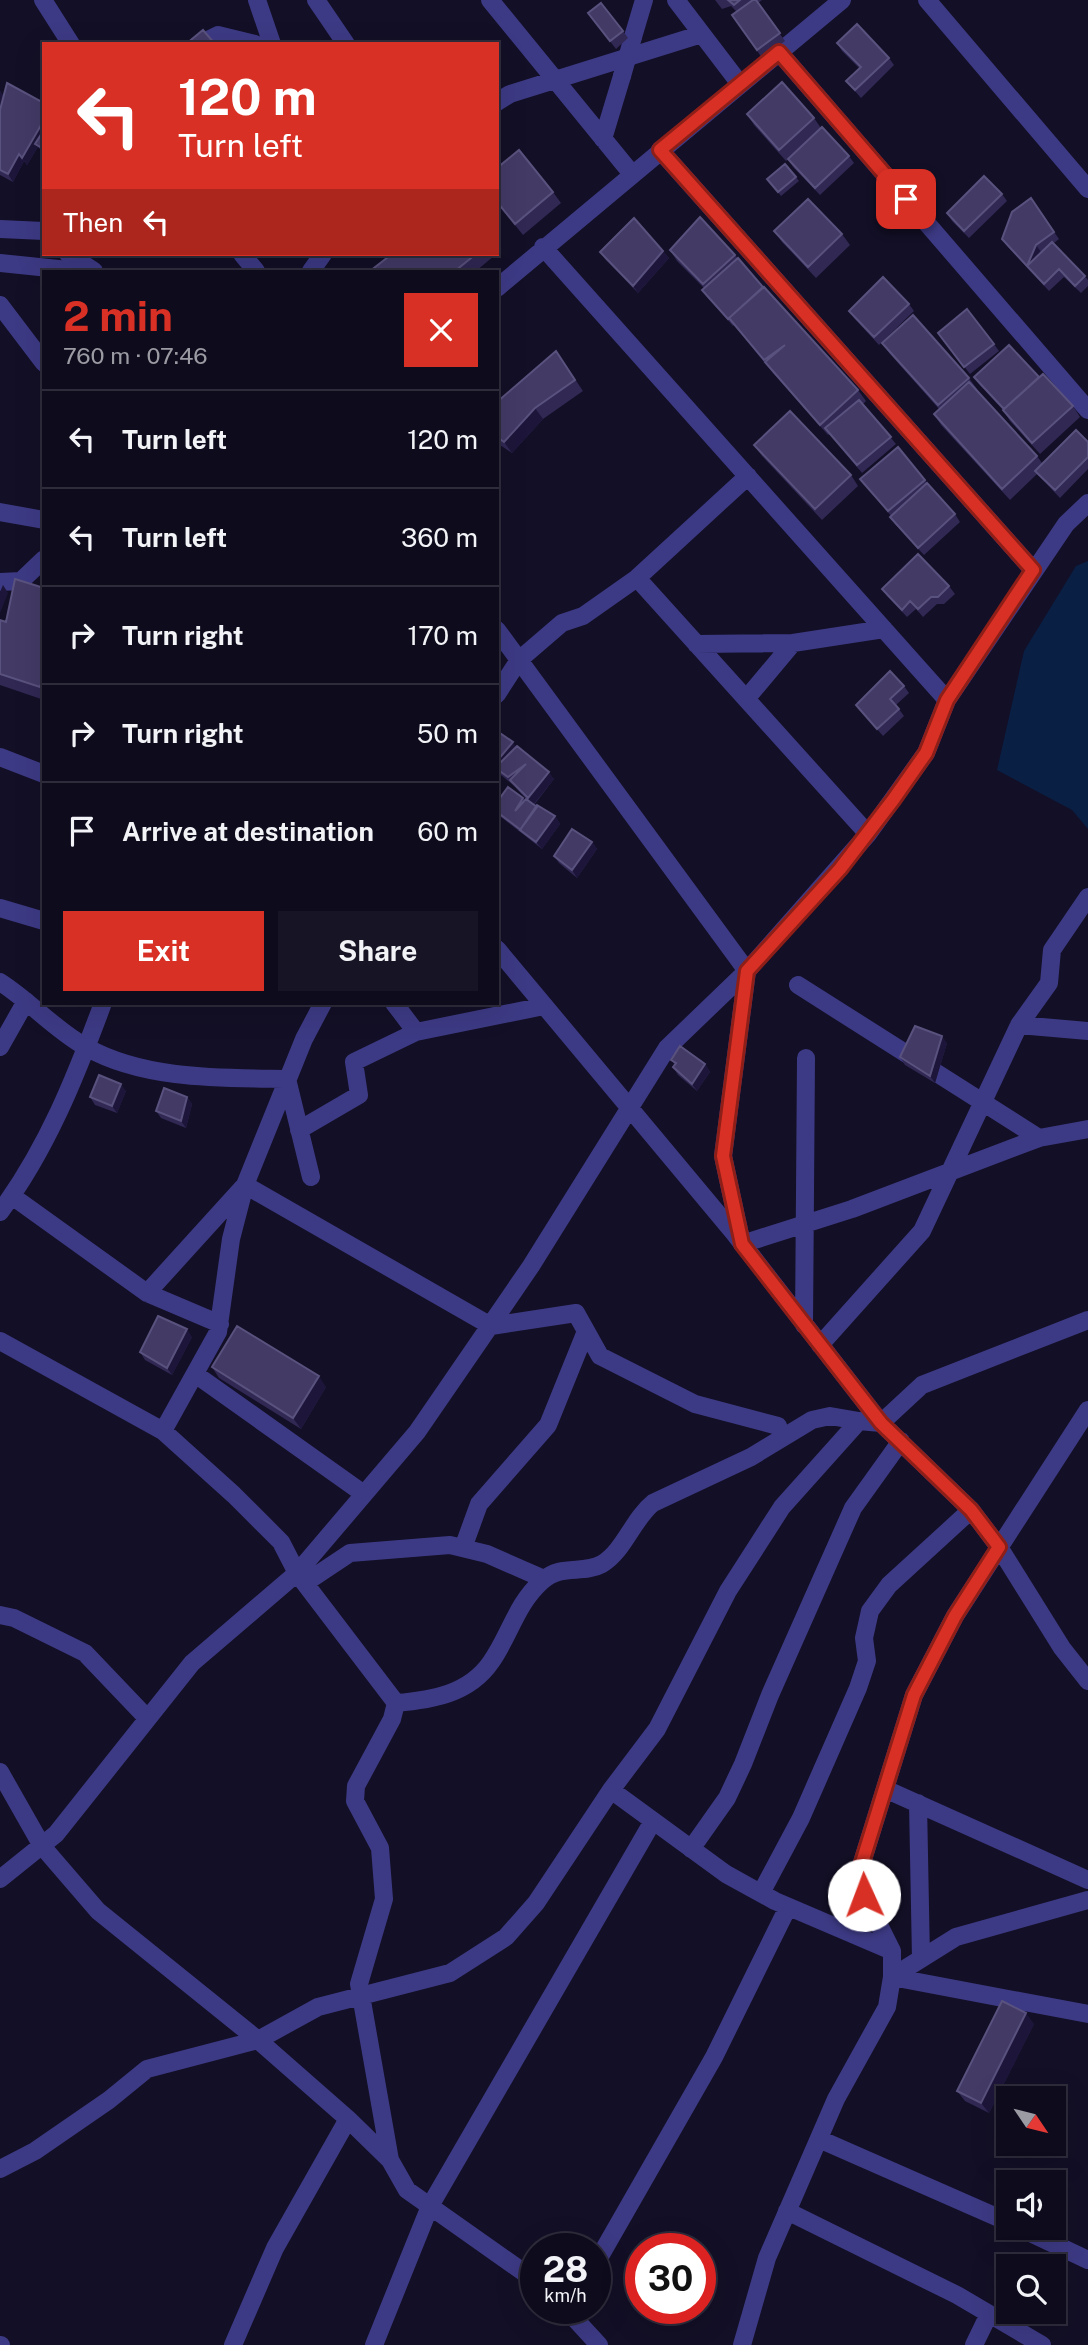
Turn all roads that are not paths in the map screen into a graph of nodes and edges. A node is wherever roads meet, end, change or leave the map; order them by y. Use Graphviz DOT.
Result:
graph roads {
  1 [pos="43,0"];
  2 [pos="257,0"];
  3 [pos="316,0"];
  4 [pos="490,0"];
  5 [pos="644,0"];
  6 [pos="676,0"];
  7 [pos="842,0"];
  8 [pos="927,0"];
  9 [pos="702,33"];
  10 [pos="70,42"];
  11 [pos="204,42"];
  12 [pos="247,42"];
  13 [pos="271,42"];
  14 [pos="345,42"];
  15 [pos="779,52"];
  16 [pos="554,80"];
  17 [pos="740,84"];
  18 [pos="499,101"];
  19 [pos="603,139"];
  20 [pos="660,150"];
  21 [pos="632,174"];
  22 [pos="1088,190"];
  23 [pos="0,229"];
  24 [pos="40,233"];
  25 [pos="543,247"];
  26 [pos="71,256"];
  27 [pos="244,256"];
  28 [pos="0,263"];
  29 [pos="68,270"];
  30 [pos="92,270"];
  31 [pos="255,270"];
  32 [pos="499,286"];
  33 [pos="0,305"];
  34 [pos="42,360"];
  35 [pos="1088,410"];
  36 [pos="748,476"];
  37 [pos="1088,503"];
  38 [pos="0,512"];
  39 [pos="41,518"];
  40 [pos="42,561"];
  41 [pos="1033,570"];
  42 [pos="636,578"];
  43 [pos="0,582"];
  44 [pos="884,629"];
  45 [pos="499,633"];
  46 [pos="793,643"];
  47 [pos="696,644"];
  48 [pos="519,660"];
  49 [pos="499,691"];
  50 [pos="746,699"];
  51 [pos="947,700"];
  52 [pos="0,757"];
  53 [pos="42,773"];
  54 [pos="868,834"];
  55 [pos="1088,897"];
  56 [pos="0,908"];
  57 [pos="42,920"];
  58 [pos="499,951"];
  59 [pos="747,971"];
  60 [pos="0,982"];
  61 [pos="798,985"];
  62 [pos="26,1001"];
  63 [pos="102,1005"];
  64 [pos="322,1005"];
  65 [pos="396,1005"];
  66 [pos="544,1006"];
  67 [pos="1018,1025"];
  68 [pos="1088,1031"];
  69 [pos="416,1032"];
  70 [pos="0,1047"];
  71 [pos="86,1048"];
  72 [pos="806,1058"];
  73 [pos="287,1079"];
  74 [pos="984,1103"];
  75 [pos="629,1109"];
  76 [pos="1088,1129"];
  77 [pos="299,1130"];
  78 [pos="1039,1138"];
  79 [pos="951,1171"];
  80 [pos="311,1177"];
  81 [pos="245,1185"];
  82 [pos="12,1196"];
  83 [pos="0,1212"];
  84 [pos="805,1225"];
  85 [pos="742,1244"];
  86 [pos="147,1293"];
  87 [pos="1088,1320"];
  88 [pos="220,1324"];
  89 [pos="804,1325"];
  90 [pos="491,1326"];
  91 [pos="586,1331"];
  92 [pos="0,1341"];
  93 [pos="820,1345"];
  94 [pos="195,1374"];
  95 [pos="1088,1410"];
  96 [pos="859,1421"];
  97 [pos="881,1423"];
  98 [pos="779,1426"];
  99 [pos="163,1431"];
  100 [pos="901,1441"];
  101 [pos="364,1494"];
  102 [pos="971,1510"];
  103 [pos="999,1547"];
  104 [pos="463,1548"];
  105 [pos="301,1578"];
  106 [pos="544,1579"];
  107 [pos="0,1615"];
  108 [pos="1088,1681"];
  109 [pos="396,1703"];
  110 [pos="147,1718"];
  111 [pos="0,1772"];
  112 [pos="885,1789"];
  113 [pos="611,1790"];
  114 [pos="918,1803"];
  115 [pos="653,1821"];
  116 [pos="42,1846"];
  117 [pos="691,1849"];
  118 [pos="0,1879"];
  119 [pos="1088,1880"];
  120 [pos="761,1893"];
  121 [pos="1088,1900"];
  122 [pos="788,1907"];
  123 [pos="892,1951"];
  124 [pos="920,1959"];
  125 [pos="892,1977"];
  126 [pos="361,1998"];
  127 [pos="1088,2014"];
  128 [pos="258,2040"];
  129 [pos="348,2119"];
  130 [pos="819,2139"];
  131 [pos="390,2160"];
  132 [pos="0,2169"];
  133 [pos="430,2206"];
  134 [pos="788,2211"];
  135 [pos="996,2217"];
  136 [pos="611,2237"];
  137 [pos="1046,2240"];
  138 [pos="1088,2260"];
  139 [pos="520,2270"];
  140 [pos="989,2314"];
  141 [pos="581,2324"];
  142 [pos="233,2345"];
  143 [pos="374,2345"];
  144 [pos="599,2345"];
  145 [pos="742,2345"];
  146 [pos="974,2345"];
  147 [pos="1042,2345"];
  1 -- 10 [label="street"];
  2 -- 13 [label="street"];
  3 -- 14 [label="street"];
  4 -- 16 [label="street"];
  5 -- 19 [label="street, bridge"];
  6 -- 9 [label="street"];
  7 -- 15 [label="street"];
  8 -- 22 [label="street"];
  9 -- 16 [label="street"];
  9 -- 17 [label="street"];
  11 -- 12 [label="street"];
  15 -- 17 [label="street"];
  15 -- 35 [label="street"];
  16 -- 18 [label="street"];
  16 -- 19 [label="street"];
  17 -- 20 [label="street"];
  19 -- 21 [label="street"];
  20 -- 21 [label="street"];
  20 -- 41 [label="street"];
  21 -- 25 [label="street"];
  23 -- 24 [label="street"];
  25 -- 32 [label="street"];
  25 -- 36 [label="street"];
  26 -- 30 [label="street"];
  27 -- 31 [label="street"];
  28 -- 29 [label="street"];
  33 -- 34 [label="street"];
  36 -- 42 [label="street"];
  36 -- 44 [label="street"];
  37 -- 41 [label="street"];
  38 -- 39 [label="street"];
  40 -- 43 [label="street"];
  41 -- 51 [label="street"];
  42 -- 47 [label="street"];
  42 -- 48 [label="street"];
  44 -- 46 [label="street"];
  44 -- 51 [label="street"];
  45 -- 48 [label="street"];
  46 -- 47 [label="street"];
  46 -- 50 [label="street"];
  47 -- 50 [label="street"];
  48 -- 49 [label="street"];
  48 -- 59 [label="street"];
  50 -- 54 [label="street"];
  51 -- 54 [label="street"];
  52 -- 53 [label="street"];
  54 -- 59 [label="street"];
  55 -- 67 [label="street"];
  56 -- 57 [label="street"];
  58 -- 66 [label="street"];
  59 -- 75 [label="street"];
  59 -- 85 [label="street"];
  60 -- 62 [label="street"];
  61 -- 74 [label="street"];
  62 -- 70 [label="street"];
  62 -- 71 [label="street"];
  63 -- 71 [label="street"];
  64 -- 73 [label="street"];
  65 -- 69 [label="street"];
  66 -- 69 [label="street"];
  66 -- 75 [label="street"];
  67 -- 68 [label="street"];
  67 -- 74 [label="street"];
  69 -- 77 [label="street"];
  71 -- 73 [label="street"];
  71 -- 82 [label="street"];
  72 -- 84 [label="street"];
  73 -- 77 [label="street"];
  73 -- 81 [label="street"];
  74 -- 78 [label="street"];
  74 -- 79 [label="street"];
  75 -- 85 [label="street"];
  75 -- 90 [label="street"];
  76 -- 78 [label="street"];
  77 -- 80 [label="street"];
  78 -- 79 [label="street"];
  79 -- 84 [label="street"];
  79 -- 93 [label="street"];
  81 -- 86 [label="street"];
  81 -- 88 [label="street"];
  81 -- 90 [label="street"];
  82 -- 83 [label="street"];
  82 -- 86 [label="street"];
  84 -- 85 [label="street"];
  84 -- 89 [label="street"];
  85 -- 89 [label="street"];
  86 -- 88 [label="street"];
  87 -- 97 [label="street"];
  88 -- 94 [label="street"];
  89 -- 93 [label="street"];
  90 -- 91 [label="street"];
  90 -- 101 [label="street"];
  91 -- 98 [label="street"];
  91 -- 104 [label="street"];
  92 -- 99 [label="street"];
  93 -- 97 [label="street"];
  94 -- 99 [label="street"];
  94 -- 101 [label="street"];
  95 -- 103 [label="street"];
  96 -- 97 [label="street"];
  96 -- 106 [label="street"];
  96 -- 113 [label="street"];
  97 -- 100 [label="street"];
  99 -- 105 [label="street"];
  100 -- 102 [label="street"];
  100 -- 117 [label="street"];
  101 -- 105 [label="street"];
  102 -- 103 [label="street"];
  102 -- 120 [label="street"];
  103 -- 108 [label="street"];
  103 -- 112 [label="street"];
  104 -- 105 [label="street"];
  104 -- 106 [label="street"];
  105 -- 109 [label="street"];
  105 -- 110 [label="street"];
  106 -- 109 [label="street"];
  107 -- 110 [label="street"];
  109 -- 126 [label="street"];
  110 -- 116 [label="street"];
  111 -- 116 [label="street"];
  112 -- 114 [label="street"];
  112 -- 123 [label="street"];
  113 -- 115 [label="street"];
  113 -- 126 [label="street"];
  114 -- 119 [label="street"];
  114 -- 124 [label="street"];
  115 -- 117 [label="street"];
  115 -- 133 [label="street"];
  116 -- 118 [label="street"];
  116 -- 128 [label="street"];
  117 -- 120 [label="street"];
  120 -- 122 [label="street"];
  121 -- 124 [label="street"];
  122 -- 123 [label="street"];
  122 -- 136 [label="street"];
  123 -- 125 [label="street"];
  124 -- 125 [label="street"];
  125 -- 127 [label="street"];
  125 -- 130 [label="street"];
  126 -- 128 [label="street"];
  126 -- 131 [label="street"];
  128 -- 129 [label="street"];
  128 -- 132 [label="street"];
  129 -- 131 [label="street"];
  129 -- 142 [label="street"];
  130 -- 134 [label="street"];
  130 -- 135 [label="street"];
  131 -- 133 [label="street"];
  133 -- 139 [label="street"];
  133 -- 143 [label="street"];
  134 -- 140 [label="street"];
  134 -- 145 [label="street"];
  137 -- 138 [label="street"];
  140 -- 146 [label="street"];
  140 -- 147 [label="street"];
  141 -- 144 [label="street"];
}
